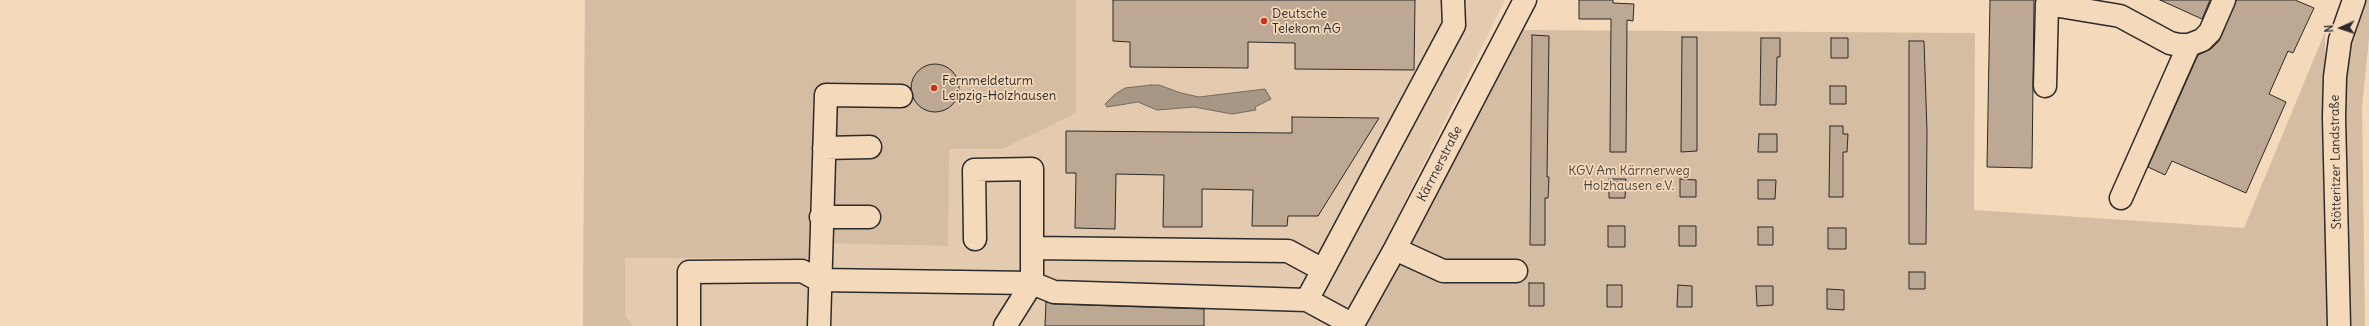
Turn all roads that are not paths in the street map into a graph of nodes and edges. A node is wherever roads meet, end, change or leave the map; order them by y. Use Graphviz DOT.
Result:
graph roads {
  1 [pos="1453,0"];
  2 [pos="1525,0"];
  3 [pos="2224,0"];
  4 [pos="2354,0"];
  5 [pos="2189,45"];
  6 [pos="2045,86"];
  7 [pos="901,96"];
  8 [pos="870,147"];
  9 [pos="824,148"];
  10 [pos="2121,198"];
  11 [pos="821,217"];
  12 [pos="869,217"];
  13 [pos="975,239"];
  14 [pos="1032,248"];
  15 [pos="1395,249"];
  16 [pos="1323,270"];
  17 [pos="1516,270"];
  18 [pos="819,280"];
  19 [pos="1032,283"];
  20 [pos="1307,300"];
  21 [pos="1353,325"];
  22 [pos="689,326"];
  23 [pos="819,326"];
  24 [pos="1005,326"];
  25 [pos="2340,326"];
  1 -- 16 [label="street"];
  2 -- 15 [label="street, Kärrnerstraße"];
  3 -- 5 [label="street"];
  4 -- 25 [label="street, Stötteritzer Landstraße"];
  5 -- 6 [label="street"];
  5 -- 10 [label="street"];
  7 -- 9 [label="street"];
  8 -- 9 [label="street"];
  9 -- 11 [label="street"];
  11 -- 12 [label="street"];
  11 -- 18 [label="street"];
  13 -- 14 [label="street"];
  14 -- 16 [label="street"];
  14 -- 19 [label="street"];
  15 -- 17 [label="street"];
  15 -- 21 [label="street, Kärrnerstraße"];
  16 -- 20 [label="street"];
  18 -- 19 [label="street"];
  18 -- 22 [label="street"];
  18 -- 23 [label="street"];
  19 -- 20 [label="street"];
  19 -- 24 [label="street"];
  20 -- 21 [label="street"];
}
